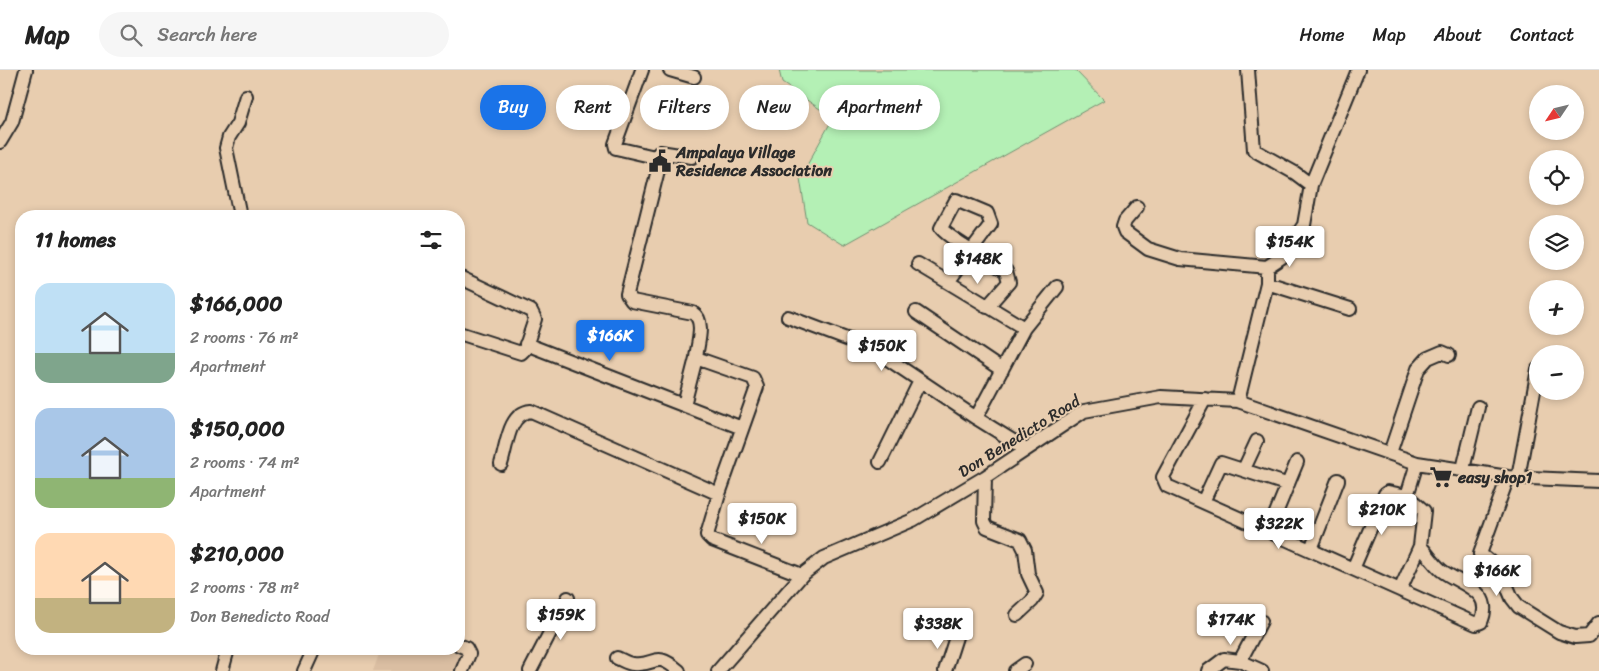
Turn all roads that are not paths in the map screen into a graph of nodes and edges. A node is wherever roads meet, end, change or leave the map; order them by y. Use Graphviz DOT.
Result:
graph roads {
  1 [pos="26,70"];
  2 [pos="642,70"];
  3 [pos="670,70"];
  4 [pos="1248,70"];
  5 [pos="1358,70"];
  6 [pos="694,77"];
  7 [pos="246,96"];
  8 [pos="0,142"];
  9 [pos="655,157"];
  10 [pos="692,157"];
  11 [pos="1311,186"];
  12 [pos="1137,207"];
  13 [pos="239,210"];
  14 [pos="918,264"];
  15 [pos="1267,267"];
  16 [pos="465,280"];
  17 [pos="948,282"];
  18 [pos="1267,284"];
  19 [pos="1057,287"];
  20 [pos="987,307"];
  21 [pos="1350,309"];
  22 [pos="916,312"];
  23 [pos="788,317"];
  24 [pos="1024,328"];
  25 [pos="465,334"];
  26 [pos="526,344"];
  27 [pos="1449,355"];
  28 [pos="696,358"];
  29 [pos="1002,370"];
  30 [pos="920,380"];
  31 [pos="1205,399"];
  32 [pos="1531,400"];
  33 [pos="1238,401"];
  34 [pos="684,406"];
  35 [pos="1478,407"];
  36 [pos="976,418"];
  37 [pos="742,428"];
  38 [pos="1257,441"];
  39 [pos="1026,449"];
  40 [pos="1390,453"];
  41 [pos="880,462"];
  42 [pos="1297,462"];
  43 [pos="1417,463"];
  44 [pos="501,464"];
  45 [pos="1244,469"];
  46 [pos="1463,469"];
  47 [pos="985,477"];
  48 [pos="1513,477"];
  49 [pos="1338,480"];
  50 [pos="1599,481"];
  51 [pos="1286,484"];
  52 [pos="719,494"];
  53 [pos="1407,496"];
  54 [pos="1203,502"];
  55 [pos="1269,530"];
  56 [pos="1420,546"];
  57 [pos="1311,549"];
  58 [pos="1353,569"];
  59 [pos="802,575"];
  60 [pos="1400,590"];
  61 [pos="568,598"];
  62 [pos="1017,615"];
  63 [pos="1261,621"];
  64 [pos="1599,623"];
  65 [pos="956,637"];
  66 [pos="465,648"];
  67 [pos="226,655"];
  68 [pos="311,655"];
  69 [pos="617,658"];
  70 [pos="1240,662"];
  71 [pos="720,670"];
  72 [pos="222,671"];
  73 [pos="304,671"];
  74 [pos="462,671"];
  75 [pos="530,671"];
  76 [pos="679,671"];
  77 [pos="945,671"];
  78 [pos="1208,671"];
  79 [pos="1262,671"];
  1 -- 8 [label="street"];
  2 -- 9 [label="street"];
  3 -- 6 [label="street"];
  4 -- 11 [label="street"];
  5 -- 11 [label="street"];
  7 -- 13 [label="street"];
  9 -- 10 [label="street"];
  9 -- 28 [label="street"];
  11 -- 15 [label="street"];
  12 -- 15 [label="street"];
  14 -- 17 [label="street"];
  15 -- 18 [label="street"];
  16 -- 26 [label="street"];
  17 -- 20 [label="street"];
  17 -- 20 [label="street"];
  18 -- 21 [label="street"];
  18 -- 33 [label="street"];
  19 -- 24 [label="street"];
  20 -- 24 [label="street"];
  22 -- 29 [label="street"];
  23 -- 30 [label="street"];
  24 -- 29 [label="street"];
  25 -- 26 [label="street"];
  26 -- 34 [label="street"];
  27 -- 40 [label="street"];
  28 -- 34 [label="street"];
  28 -- 37 [label="street"];
  29 -- 36 [label="street"];
  30 -- 36 [label="street"];
  30 -- 41 [label="street"];
  31 -- 33 [label="street, Don Benedicto Road"];
  31 -- 39 [label="street, Don Benedicto Road"];
  31 -- 54 [label="street"];
  32 -- 48 [label="street"];
  33 -- 40 [label="street, Don Benedicto Road"];
  34 -- 37 [label="street"];
  35 -- 46 [label="street"];
  36 -- 39 [label="street"];
  37 -- 52 [label="street"];
  38 -- 45 [label="street"];
  39 -- 47 [label="street, Don Benedicto Road"];
  40 -- 43 [label="street, Don Benedicto Road"];
  42 -- 51 [label="street"];
  43 -- 46 [label="street, Don Benedicto Road"];
  43 -- 53 [label="street"];
  44 -- 52 [label="street"];
  45 -- 51 [label="street"];
  45 -- 54 [label="street"];
  46 -- 48 [label="street, Don Benedicto Road"];
  47 -- 59 [label="street, Don Benedicto Road"];
  47 -- 62 [label="street"];
  48 -- 50 [label="street, Don Benedicto Road"];
  48 -- 64 [label="street"];
  49 -- 57 [label="street"];
  51 -- 55 [label="street"];
  52 -- 59 [label="street"];
  53 -- 56 [label="street"];
  53 -- 58 [label="street"];
  54 -- 55 [label="street"];
  55 -- 57 [label="street"];
  56 -- 60 [label="street"];
  56 -- 60 [label="street"];
  57 -- 58 [label="street"];
  58 -- 60 [label="street"];
  59 -- 71 [label="street, Don Benedicto Road"];
  61 -- 75 [label="street"];
  63 -- 70 [label="street"];
  65 -- 77 [label="street"];
  66 -- 74 [label="street"];
  67 -- 72 [label="street"];
  68 -- 73 [label="street"];
  69 -- 76 [label="street"];
  70 -- 78 [label="street"];
  70 -- 79 [label="street"];
}
